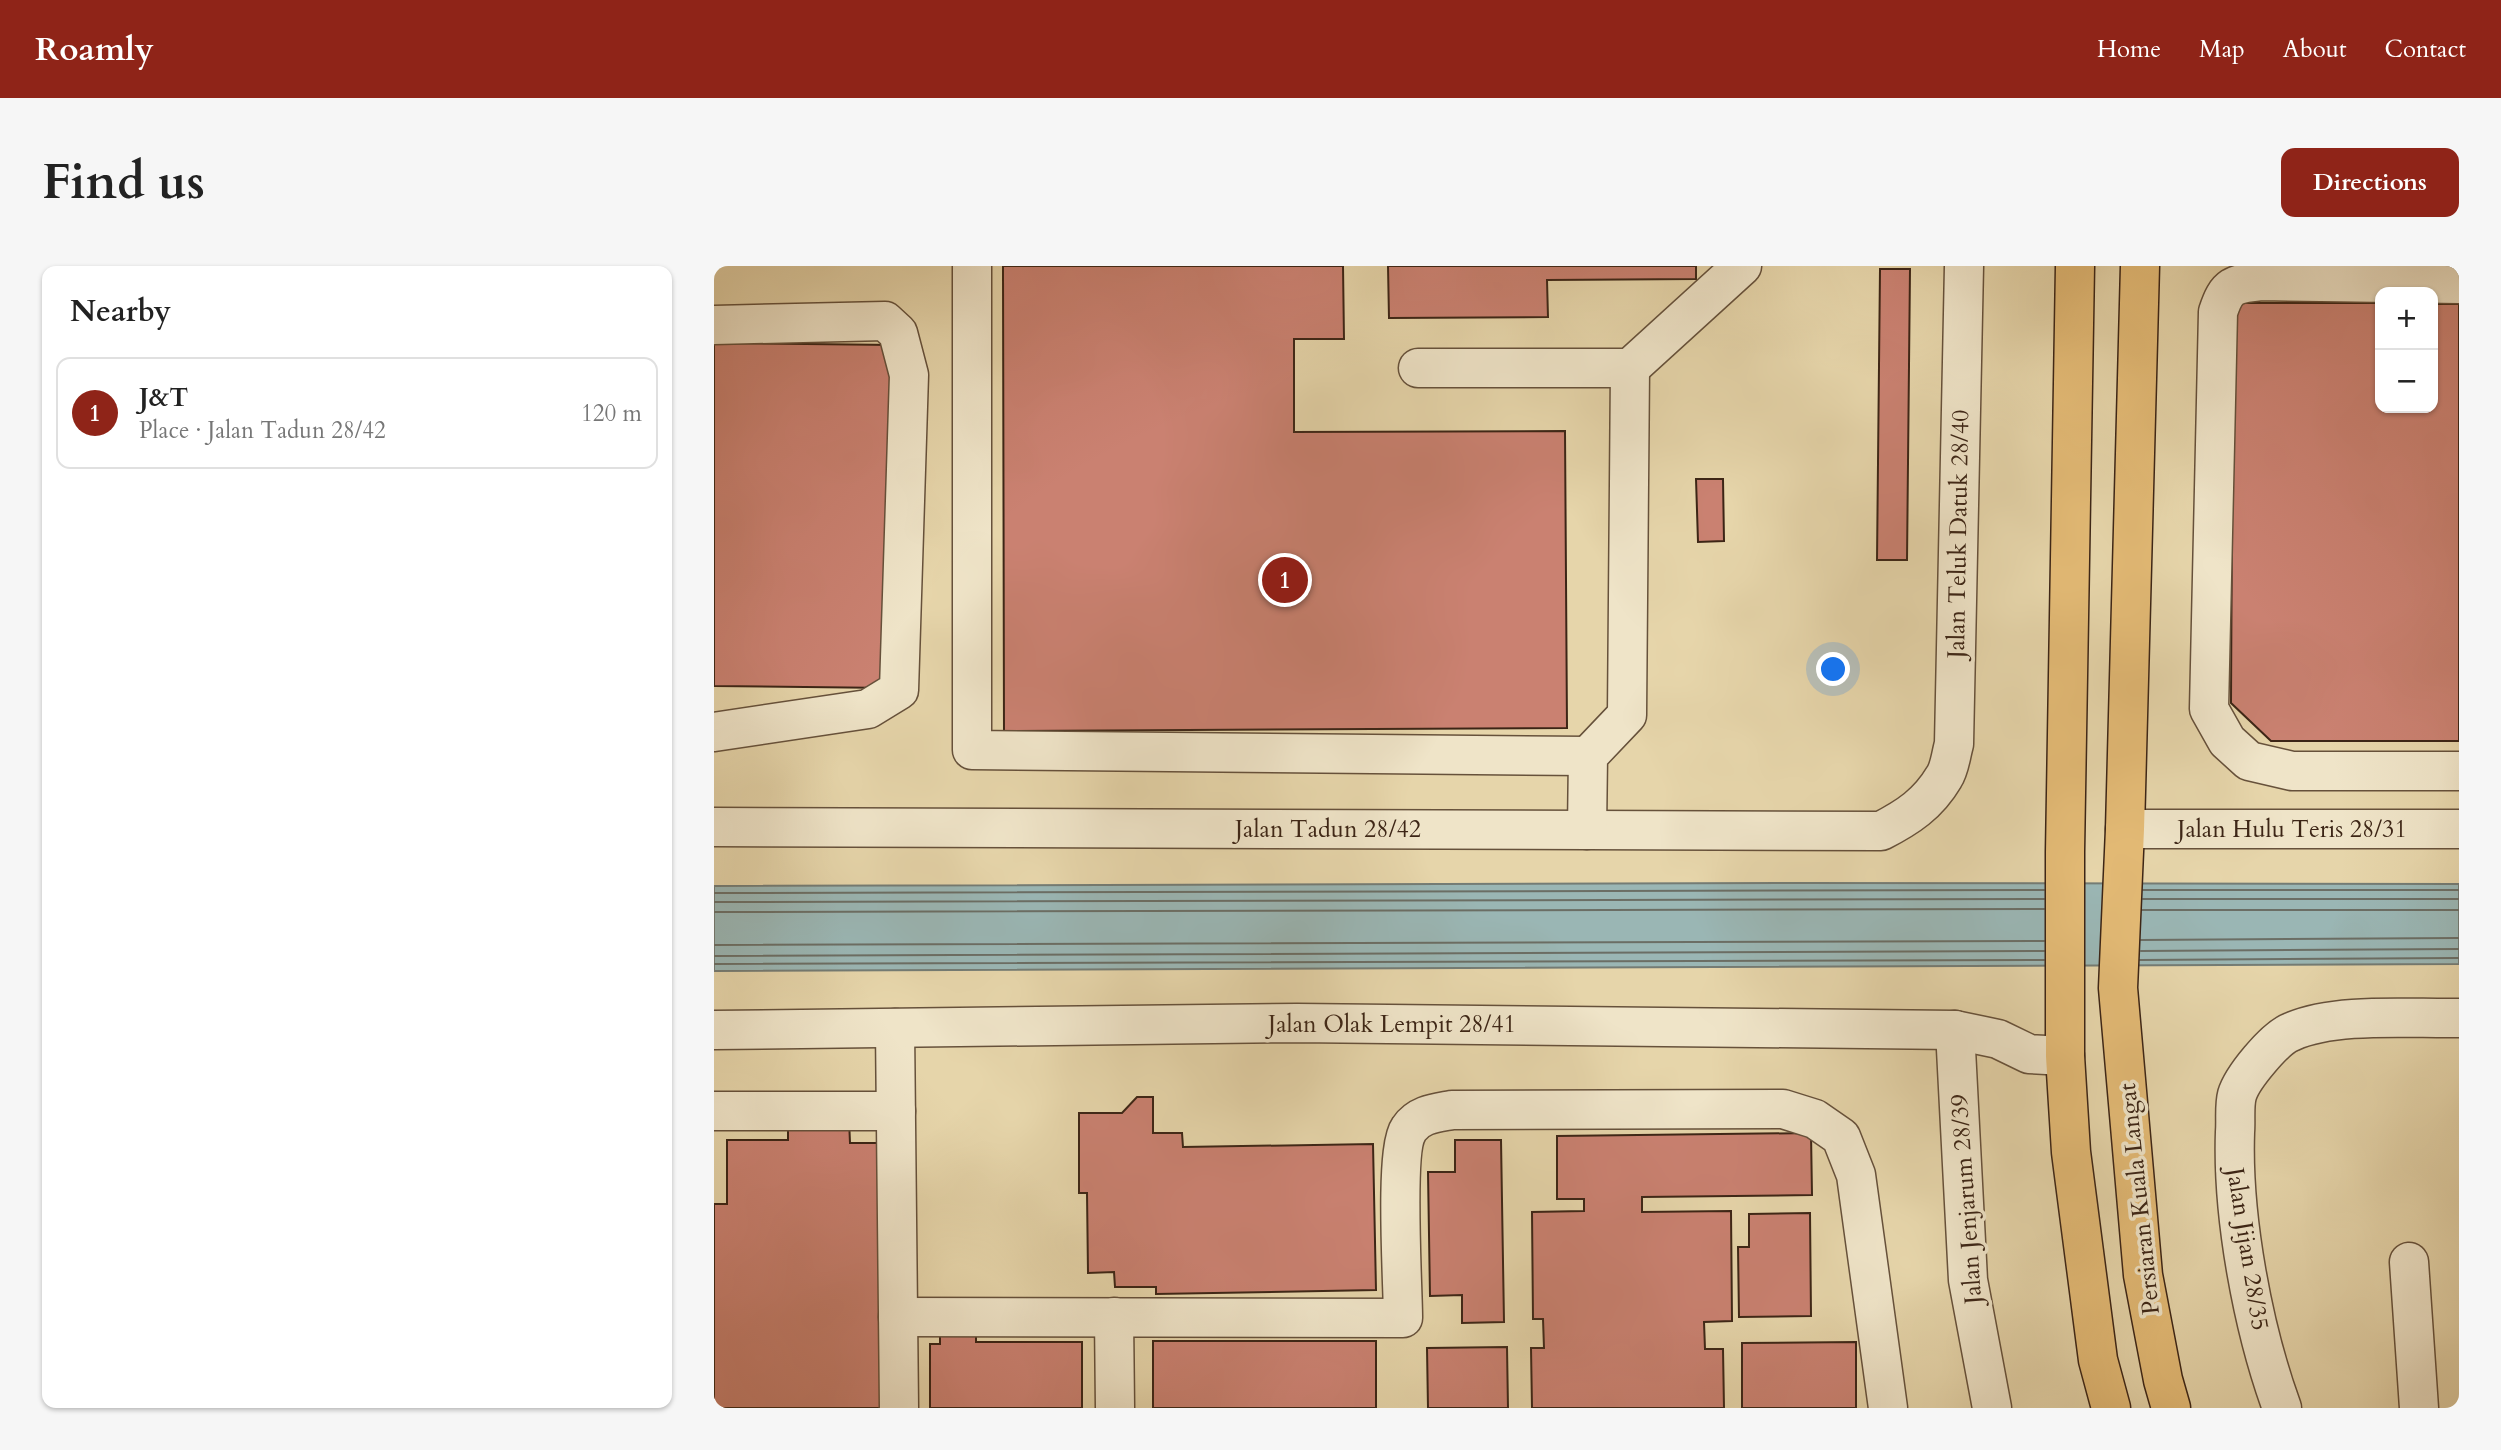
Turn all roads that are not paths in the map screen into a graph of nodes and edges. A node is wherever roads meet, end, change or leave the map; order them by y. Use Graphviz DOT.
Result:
graph roads {
  1 [pos="972,266"];
  2 [pos="1742,266"];
  3 [pos="1964,266"];
  4 [pos="2076,266"];
  5 [pos="2140,266"];
  6 [pos="2459,284"];
  7 [pos="714,325"];
  8 [pos="1630,368"];
  9 [pos="1419,369"];
  10 [pos="714,732"];
  11 [pos="1588,755"];
  12 [pos="2459,771"];
  13 [pos="1930,795"];
  14 [pos="714,827"];
  15 [pos="2459,829"];
  16 [pos="1587,830"];
  17 [pos="2124,845"];
  18 [pos="2459,1018"];
  19 [pos="895,1028"];
  20 [pos="714,1030"];
  21 [pos="1955,1030"];
  22 [pos="2066,1056"];
  23 [pos="714,1111"];
  24 [pos="896,1111"];
  25 [pos="2409,1262"];
  26 [pos="898,1317"];
  27 [pos="1114,1317"];
  28 [pos="899,1408"];
  29 [pos="1115,1408"];
  30 [pos="1888,1408"];
  31 [pos="1992,1408"];
  32 [pos="2111,1408"];
  33 [pos="2172,1408"];
  34 [pos="2282,1408"];
  35 [pos="2419,1408"];
  1 -- 11 [label="street"];
  2 -- 8 [label="street"];
  3 -- 13 [label="street, Jalan Teluk Datuk 28/40"];
  4 -- 22 [label="main road"];
  5 -- 17 [label="main road, Persiaran Kuala Langat"];
  6 -- 12 [label="street"];
  7 -- 10 [label="street"];
  8 -- 9 [label="street"];
  8 -- 11 [label="street"];
  11 -- 16 [label="street"];
  13 -- 16 [label="street, Jalan Tadun 28/42"];
  14 -- 16 [label="street, Jalan Tadun 28/42"];
  15 -- 17 [label="street, Jalan Hulu Teris 28/31"];
  17 -- 33 [label="main road, Persiaran Kuala Langat"];
  18 -- 34 [label="street, Jalan Jijan 28/35"];
  19 -- 20 [label="street, Jalan Olak Lempit 28/41"];
  19 -- 21 [label="street, Jalan Olak Lempit 28/41"];
  19 -- 24 [label="street"];
  21 -- 22 [label="street, Jalan Olak Lempit 28/41"];
  21 -- 31 [label="street, Jalan Jenjarum 28/39"];
  22 -- 32 [label="main road"];
  23 -- 24 [label="street"];
  24 -- 26 [label="street"];
  25 -- 35 [label="street"];
  26 -- 27 [label="street"];
  26 -- 28 [label="street"];
  27 -- 29 [label="street"];
  27 -- 30 [label="street"];
}
